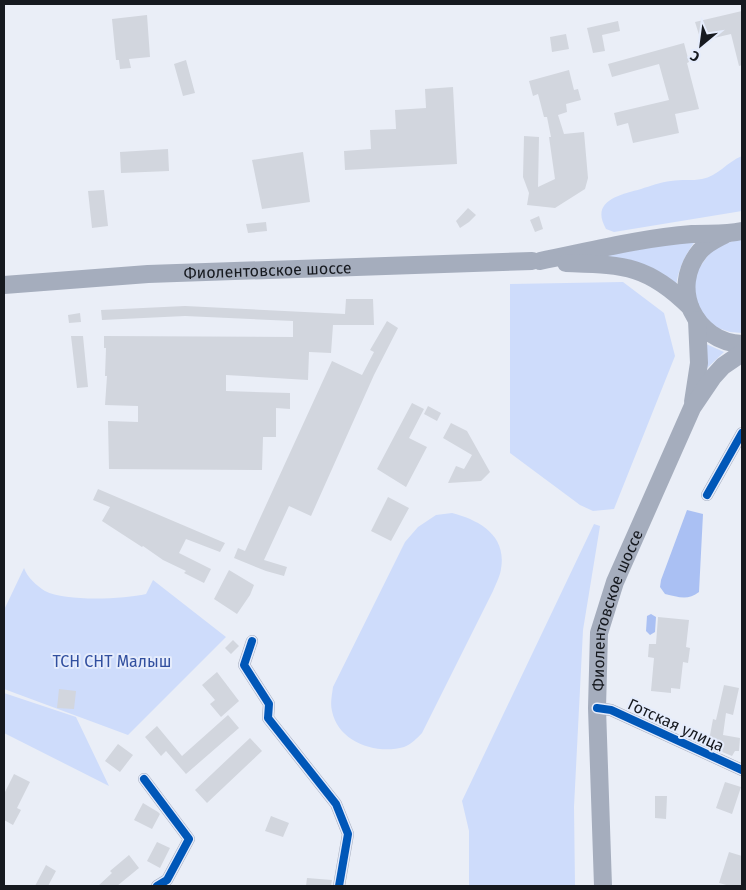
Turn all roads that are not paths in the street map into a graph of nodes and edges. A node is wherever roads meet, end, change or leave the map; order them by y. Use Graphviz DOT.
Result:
graph roads {
  1 [pos="738,232"];
  2 [pos="532,262"];
  3 [pos="4,285"];
  4 [pos="693,314"];
  5 [pos="742,344"];
  6 [pos="742,353"];
  7 [pos="692,408"];
  8 [pos="742,433"];
  9 [pos="707,495"];
  10 [pos="252,641"];
  11 [pos="597,708"];
  12 [pos="742,770"];
  13 [pos="144,779"];
  14 [pos="157,886"];
  15 [pos="339,886"];
  16 [pos="603,886"];
  1 -- 4 [label="main road, Фиолентовское шоссе"];
  1 -- 4 [label="main road, Фиолентовское шоссе"];
  2 -- 3 [label="main road, Фиолентовское шоссе"];
  4 -- 5 [label="main road, Фиолентовское шоссе"];
  4 -- 7 [label="main road, Фиолентовское шоссе"];
  6 -- 7 [label="main road, Фиолентовское шоссе"];
  7 -- 11 [label="main road, Фиолентовское шоссе"];
  8 -- 9 [label="street"];
  10 -- 15 [label="street"];
  11 -- 12 [label="street, Готская улица"];
  11 -- 16 [label="main road, Фиолентовское шоссе"];
  13 -- 14 [label="street"];
}
